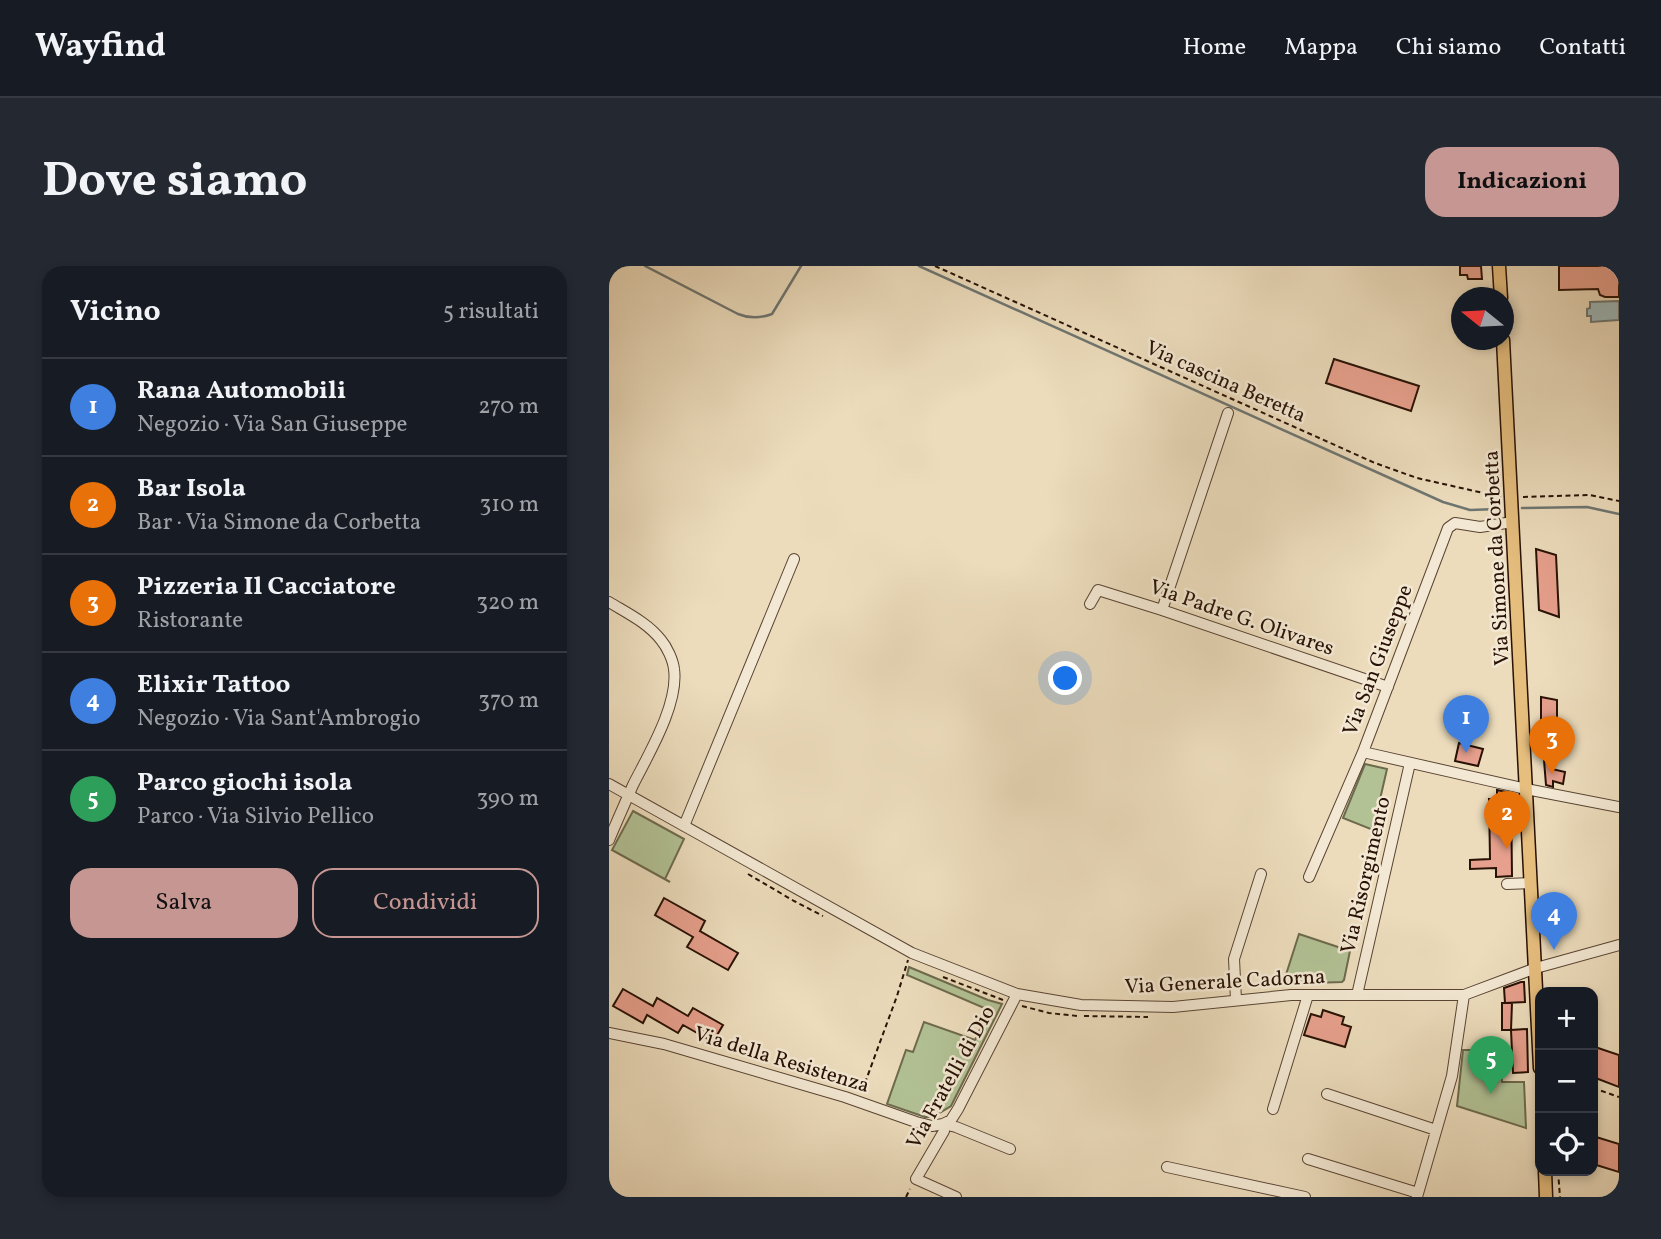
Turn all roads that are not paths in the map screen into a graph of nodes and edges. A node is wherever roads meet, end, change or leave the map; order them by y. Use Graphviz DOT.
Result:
graph roads {
  1 [pos="1499,266"];
  2 [pos="1500,287"];
  3 [pos="1504,350"];
  4 [pos="1228,413"];
  5 [pos="1513,522"];
  6 [pos="795,559"];
  7 [pos="609,602"];
  8 [pos="1090,604"];
  9 [pos="1162,610"];
  10 [pos="1388,687"];
  11 [pos="1363,752"];
  12 [pos="1410,763"];
  13 [pos="609,784"];
  14 [pos="1526,789"];
  15 [pos="629,795"];
  16 [pos="1619,807"];
  17 [pos="684,826"];
  18 [pos="609,839"];
  19 [pos="1261,874"];
  20 [pos="1309,877"];
  21 [pos="1531,883"];
  22 [pos="1507,884"];
  23 [pos="1619,945"];
  24 [pos="1535,968"];
  25 [pos="1308,995"];
  26 [pos="1357,995"];
  27 [pos="1464,995"];
  28 [pos="1015,999"];
  29 [pos="1236,1000"];
  30 [pos="609,1033"];
  31 [pos="1539,1050"];
  32 [pos="1327,1094"];
  33 [pos="1273,1109"];
  34 [pos="943,1124"];
  35 [pos="1436,1130"];
  36 [pos="1010,1149"];
  37 [pos="1308,1159"];
  38 [pos="1167,1167"];
  39 [pos="1545,1176"];
  40 [pos="1417,1195"];
  41 [pos="956,1197"];
  42 [pos="1305,1197"];
  43 [pos="1545,1197"];
  1 -- 2 [label="main road"];
  3 -- 5 [label="main road, Via Simone da Corbetta"];
  4 -- 9 [label="street"];
  5 -- 10 [label="street, Via San Giuseppe"];
  5 -- 14 [label="main road, Via Simone da Corbetta"];
  6 -- 17 [label="street"];
  7 -- 15 [label="street"];
  8 -- 9 [label="street, Via Padre G. Olivares"];
  9 -- 10 [label="street, Via Padre G. Olivares"];
  10 -- 11 [label="street, Via San Giuseppe"];
  11 -- 12 [label="street, Via San Giuseppe"];
  11 -- 20 [label="street"];
  12 -- 14 [label="street, Via San Giuseppe"];
  12 -- 26 [label="street, Via Risorgimento"];
  13 -- 15 [label="street, Via Generale Cadorna"];
  14 -- 16 [label="street, Via San Giuseppe"];
  14 -- 21 [label="main road, Via Simone da Corbetta"];
  15 -- 17 [label="street, Via Generale Cadorna"];
  15 -- 18 [label="street"];
  17 -- 28 [label="street, Via Generale Cadorna"];
  19 -- 29 [label="street"];
  21 -- 22 [label="street"];
  21 -- 24 [label="main road, Via Simone da Corbetta"];
  23 -- 24 [label="street, Via Generale Cadorna"];
  24 -- 27 [label="street, Via Generale Cadorna"];
  24 -- 31 [label="main road, Via Simone da Corbetta"];
  25 -- 26 [label="street, Via Generale Cadorna"];
  25 -- 29 [label="street, Via Generale Cadorna"];
  25 -- 33 [label="street"];
  26 -- 27 [label="street, Via Generale Cadorna"];
  27 -- 35 [label="street"];
  28 -- 29 [label="street, Via Generale Cadorna"];
  28 -- 34 [label="street, Via Fratelli di Dio"];
  30 -- 34 [label="street, Via della Resistenza"];
  32 -- 35 [label="street"];
  34 -- 36 [label="street, Via della Resistenza"];
  34 -- 41 [label="street, Via Fratelli di Dio"];
  35 -- 40 [label="street"];
  37 -- 40 [label="street"];
  38 -- 42 [label="street"];
  39 -- 43 [label="main road"];
}
